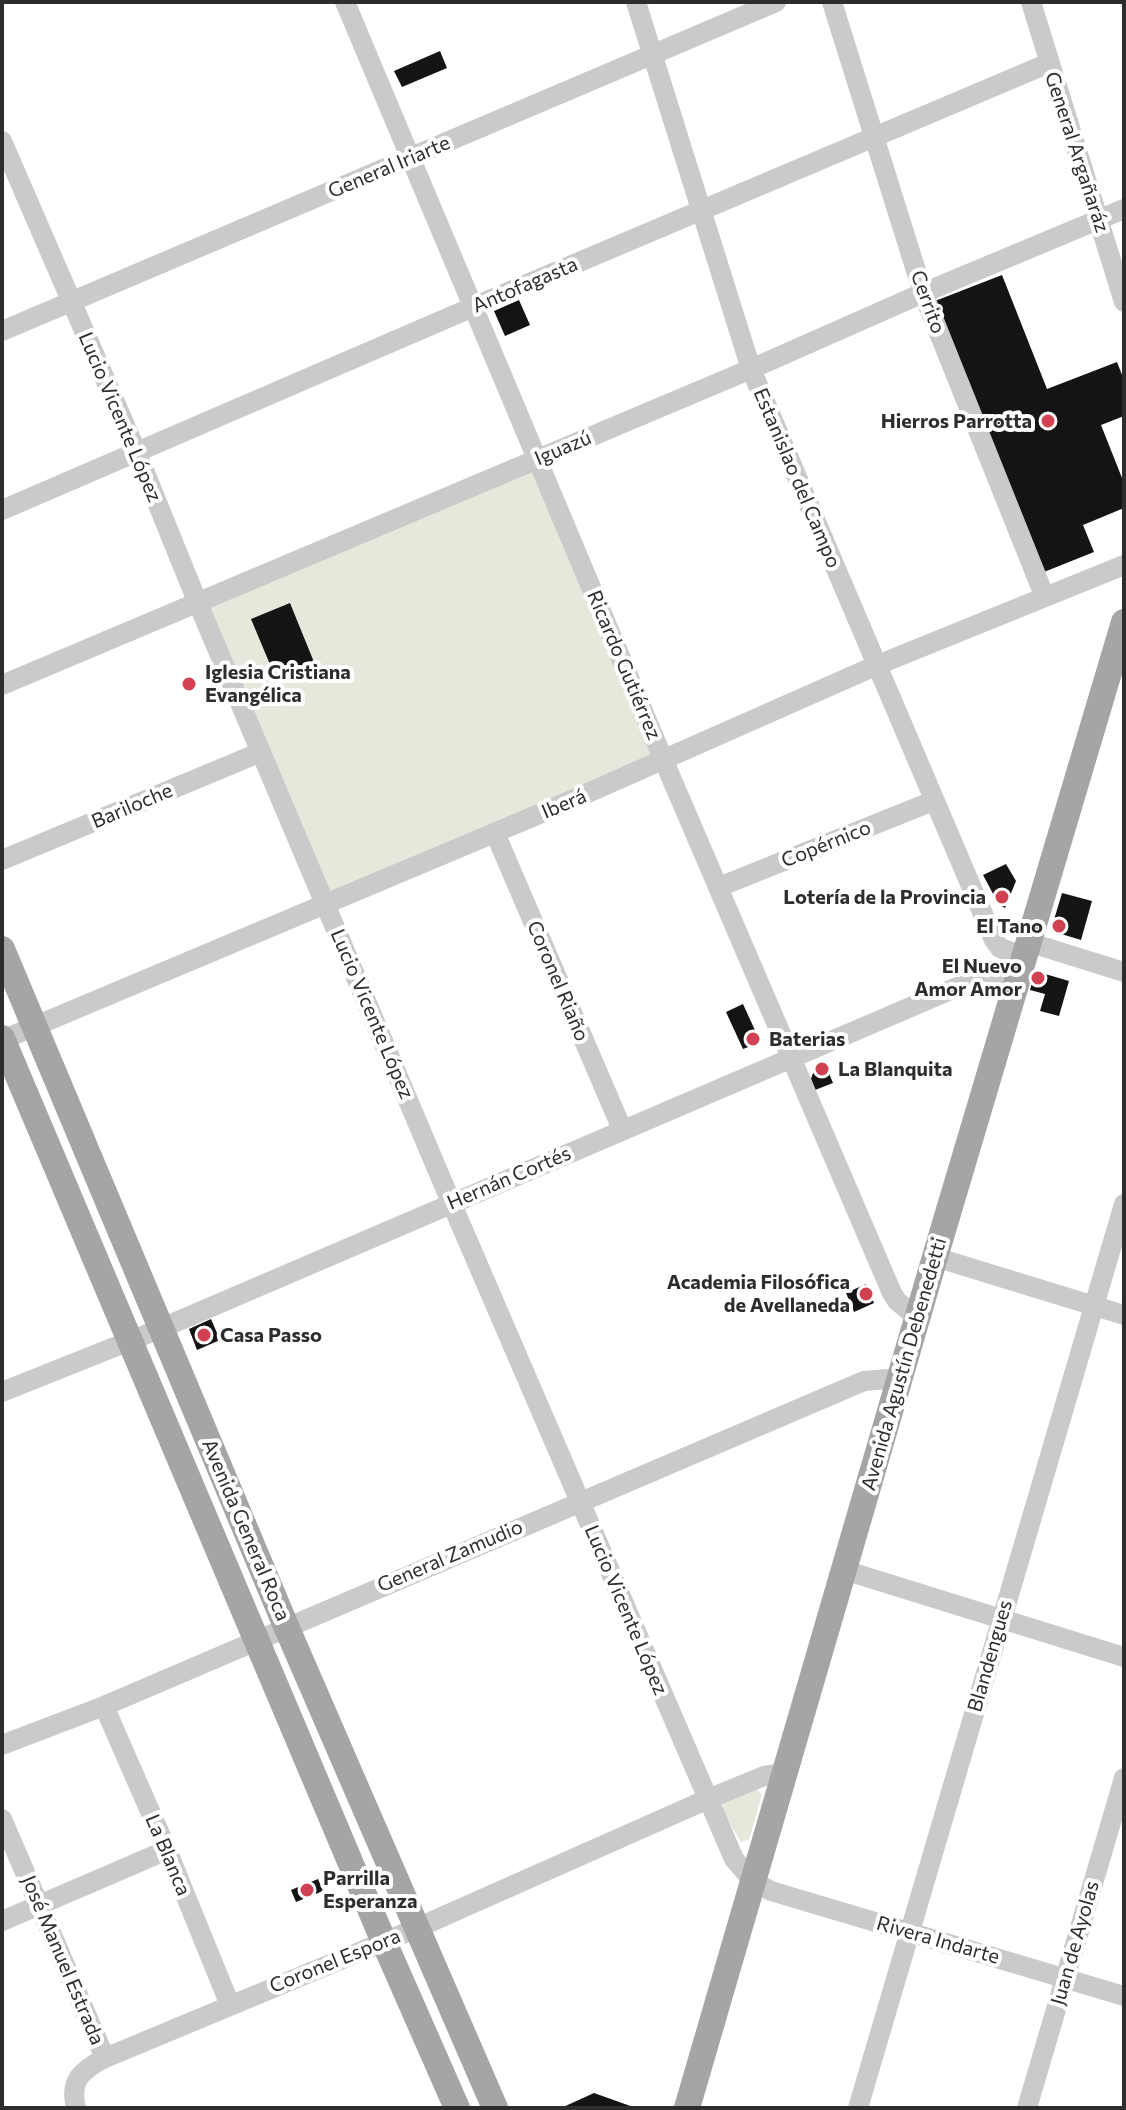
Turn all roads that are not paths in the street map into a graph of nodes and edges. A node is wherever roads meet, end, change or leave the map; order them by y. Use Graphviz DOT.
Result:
graph roads {
  1 [pos="345,2"];
  2 [pos="636,2"];
  3 [pos="776,2"];
  4 [pos="832,2"];
  5 [pos="1031,2"];
  6 [pos="651,53"];
  7 [pos="1049,63"];
  8 [pos="873,139"];
  9 [pos="2,141"];
  10 [pos="411,158"];
  11 [pos="1124,209"];
  12 [pos="700,211"];
  13 [pos="1099,219"];
  14 [pos="923,293"];
  15 [pos="70,302"];
  16 [pos="1124,302"];
  17 [pos="473,307"];
  18 [pos="2,331"];
  19 [pos="751,369"];
  20 [pos="137,453"];
  21 [pos="539,458"];
  22 [pos="2,510"];
  23 [pos="1124,565"];
  24 [pos="1044,595"];
  25 [pos="197,601"];
  26 [pos="1123,631"];
  27 [pos="875,666"];
  28 [pos="2,685"];
  29 [pos="261,752"];
  30 [pos="664,761"];
  31 [pos="933,801"];
  32 [pos="495,833"];
  33 [pos="2,860"];
  34 [pos="719,887"];
  35 [pos="325,903"];
  36 [pos="994,940"];
  37 [pos="2,949"];
  38 [pos="1023,959"];
  39 [pos="1124,972"];
  40 [pos="35,1027"];
  41 [pos="2,1039"];
  42 [pos="792,1059"];
  43 [pos="622,1129"];
  44 [pos="451,1202"];
  45 [pos="1124,1204"];
  46 [pos="935,1257"];
  47 [pos="1094,1306"];
  48 [pos="1124,1315"];
  49 [pos="918,1318"];
  50 [pos="162,1328"];
  51 [pos="129,1340"];
  52 [pos="900,1378"];
  53 [pos="2,1392"];
  54 [pos="579,1501"];
  55 [pos="844,1570"];
  56 [pos="1001,1619"];
  57 [pos="286,1626"];
  58 [pos="256,1639"];
  59 [pos="1124,1657"];
  60 [pos="104,1706"];
  61 [pos="2,1745"];
  62 [pos="784,1773"];
  63 [pos="1124,1778"];
  64 [pos="708,1799"];
  65 [pos="2,1819"];
  66 [pos="167,1850"];
  67 [pos="753,1881"];
  68 [pos="39,1905"];
  69 [pos="2,1921"];
  70 [pos="417,1928"];
  71 [pos="909,1932"];
  72 [pos="384,1942"];
  73 [pos="1065,1978"];
  74 [pos="1124,1996"];
  75 [pos="230,2005"];
  76 [pos="105,2058"];
  77 [pos="75,2098"];
  78 [pos="457,2108"];
  79 [pos="495,2108"];
  80 [pos="687,2108"];
  81 [pos="858,2108"];
  82 [pos="1027,2108"];
  1 -- 10 [label="street, Ricardo Gutiérrez"];
  2 -- 6 [label="street, Estanislao del Campo"];
  3 -- 6 [label="street, General Iriarte"];
  4 -- 8 [label="street, Cerrito"];
  5 -- 7 [label="street, General Argañaráz"];
  6 -- 10 [label="street, General Iriarte"];
  6 -- 12 [label="street, Estanislao del Campo"];
  7 -- 8 [label="street, Antofagasta"];
  7 -- 13 [label="street, General Argañaráz"];
  8 -- 12 [label="street, Antofagasta"];
  8 -- 14 [label="street, Cerrito"];
  9 -- 15 [label="street, Lucio Vicente López"];
  10 -- 15 [label="street, General Iriarte"];
  10 -- 17 [label="street, Ricardo Gutiérrez"];
  11 -- 13 [label="street, Iguazú"];
  12 -- 17 [label="street, Antofagasta"];
  12 -- 19 [label="street, Estanislao del Campo"];
  13 -- 14 [label="street, Iguazú"];
  13 -- 16 [label="street, General Argañaráz"];
  14 -- 19 [label="street, Iguazú"];
  14 -- 24 [label="street, Cerrito"];
  15 -- 18 [label="street, General Iriarte"];
  15 -- 20 [label="street, Lucio Vicente López"];
  17 -- 20 [label="street, Antofagasta"];
  17 -- 21 [label="street, Ricardo Gutiérrez"];
  19 -- 21 [label="street, Iguazú"];
  19 -- 27 [label="street, Estanislao del Campo"];
  20 -- 22 [label="street, Antofagasta"];
  20 -- 25 [label="street, Lucio Vicente López"];
  21 -- 25 [label="street, Iguazú"];
  21 -- 30 [label="street, Ricardo Gutiérrez"];
  23 -- 24 [label="street, Iberá"];
  24 -- 27 [label="street, Iberá"];
  25 -- 28 [label="street, Iguazú"];
  25 -- 29 [label="street, Lucio Vicente López"];
  26 -- 38 [label="main road, Avenida Agustín Debenedetti"];
  27 -- 30 [label="street, Iberá"];
  27 -- 31 [label="street, Estanislao del Campo"];
  29 -- 33 [label="street, Bariloche"];
  29 -- 35 [label="street, Lucio Vicente López"];
  30 -- 32 [label="street, Iberá"];
  30 -- 34 [label="street, Ricardo Gutiérrez"];
  31 -- 34 [label="street, Copérnico"];
  31 -- 36 [label="street, Estanislao del Campo"];
  32 -- 35 [label="street, Iberá"];
  32 -- 43 [label="street, Coronel Riaño"];
  34 -- 42 [label="street, Ricardo Gutiérrez"];
  35 -- 40 [label="street, Iberá"];
  35 -- 44 [label="street, Lucio Vicente López"];
  36 -- 38 [label="street, Hernán Cortés"];
  37 -- 40 [label="main road, Avenida General Roca"];
  38 -- 39 [label="street, Hernán Cortés"];
  38 -- 42 [label="street, Hernán Cortés"];
  38 -- 46 [label="main road, Avenida Agustín Debenedetti"];
  40 -- 41 [label="street, Iberá"];
  40 -- 50 [label="main road, Avenida General Roca"];
  41 -- 51 [label="main road, Avenida General Roca"];
  42 -- 43 [label="street, Hernán Cortés"];
  42 -- 49 [label="street, Ricardo Gutiérrez"];
  43 -- 44 [label="street, Hernán Cortés"];
  44 -- 50 [label="street, Hernán Cortés"];
  44 -- 54 [label="street, Lucio Vicente López"];
  45 -- 47 [label="street, Blandengues"];
  46 -- 47 [label="street"];
  46 -- 49 [label="main road, Avenida Agustín Debenedetti"];
  47 -- 48 [label="street"];
  47 -- 56 [label="street, Blandengues"];
  49 -- 52 [label="main road, Avenida Agustín Debenedetti"];
  50 -- 51 [label="street, Hernán Cortés"];
  50 -- 57 [label="main road, Avenida General Roca"];
  51 -- 53 [label="street, Hernán Cortés"];
  51 -- 58 [label="main road, Avenida General Roca"];
  52 -- 54 [label="street, General Zamudio"];
  52 -- 55 [label="main road, Avenida Agustín Debenedetti"];
  54 -- 57 [label="street, General Zamudio"];
  54 -- 64 [label="street, Lucio Vicente López"];
  55 -- 56 [label="street"];
  55 -- 62 [label="main road, Avenida Agustín Debenedetti"];
  56 -- 59 [label="street"];
  56 -- 71 [label="street, Blandengues"];
  57 -- 58 [label="street, General Zamudio"];
  57 -- 70 [label="main road, Avenida General Roca"];
  58 -- 60 [label="street, General Zamudio"];
  58 -- 72 [label="main road, Avenida General Roca"];
  60 -- 61 [label="street, General Zamudio"];
  60 -- 66 [label="street, La Blanca"];
  62 -- 64 [label="street, Coronel Espora"];
  62 -- 67 [label="main road, Avenida Agustín Debenedetti"];
  63 -- 73 [label="street, Juan de Ayolas"];
  64 -- 67 [label="street, Lucio Vicente López"];
  64 -- 70 [label="street, Coronel Espora"];
  65 -- 68 [label="street, José Manuel Estrada"];
  66 -- 68 [label="street"];
  66 -- 75 [label="street, La Blanca"];
  67 -- 71 [label="street, Rivera Indarte"];
  67 -- 80 [label="main road, Avenida Agustín Debenedetti"];
  68 -- 69 [label="street"];
  68 -- 76 [label="street, José Manuel Estrada"];
  70 -- 72 [label="street, Coronel Espora"];
  70 -- 79 [label="main road, Avenida General Roca"];
  71 -- 73 [label="street, Rivera Indarte"];
  71 -- 81 [label="street, Blandengues"];
  72 -- 75 [label="street, Coronel Espora"];
  72 -- 78 [label="main road, Avenida General Roca"];
  73 -- 74 [label="street, Rivera Indarte"];
  73 -- 82 [label="street, Juan de Ayolas"];
  75 -- 76 [label="street, Coronel Espora"];
  76 -- 77 [label="street, Coronel Espora"];
}
